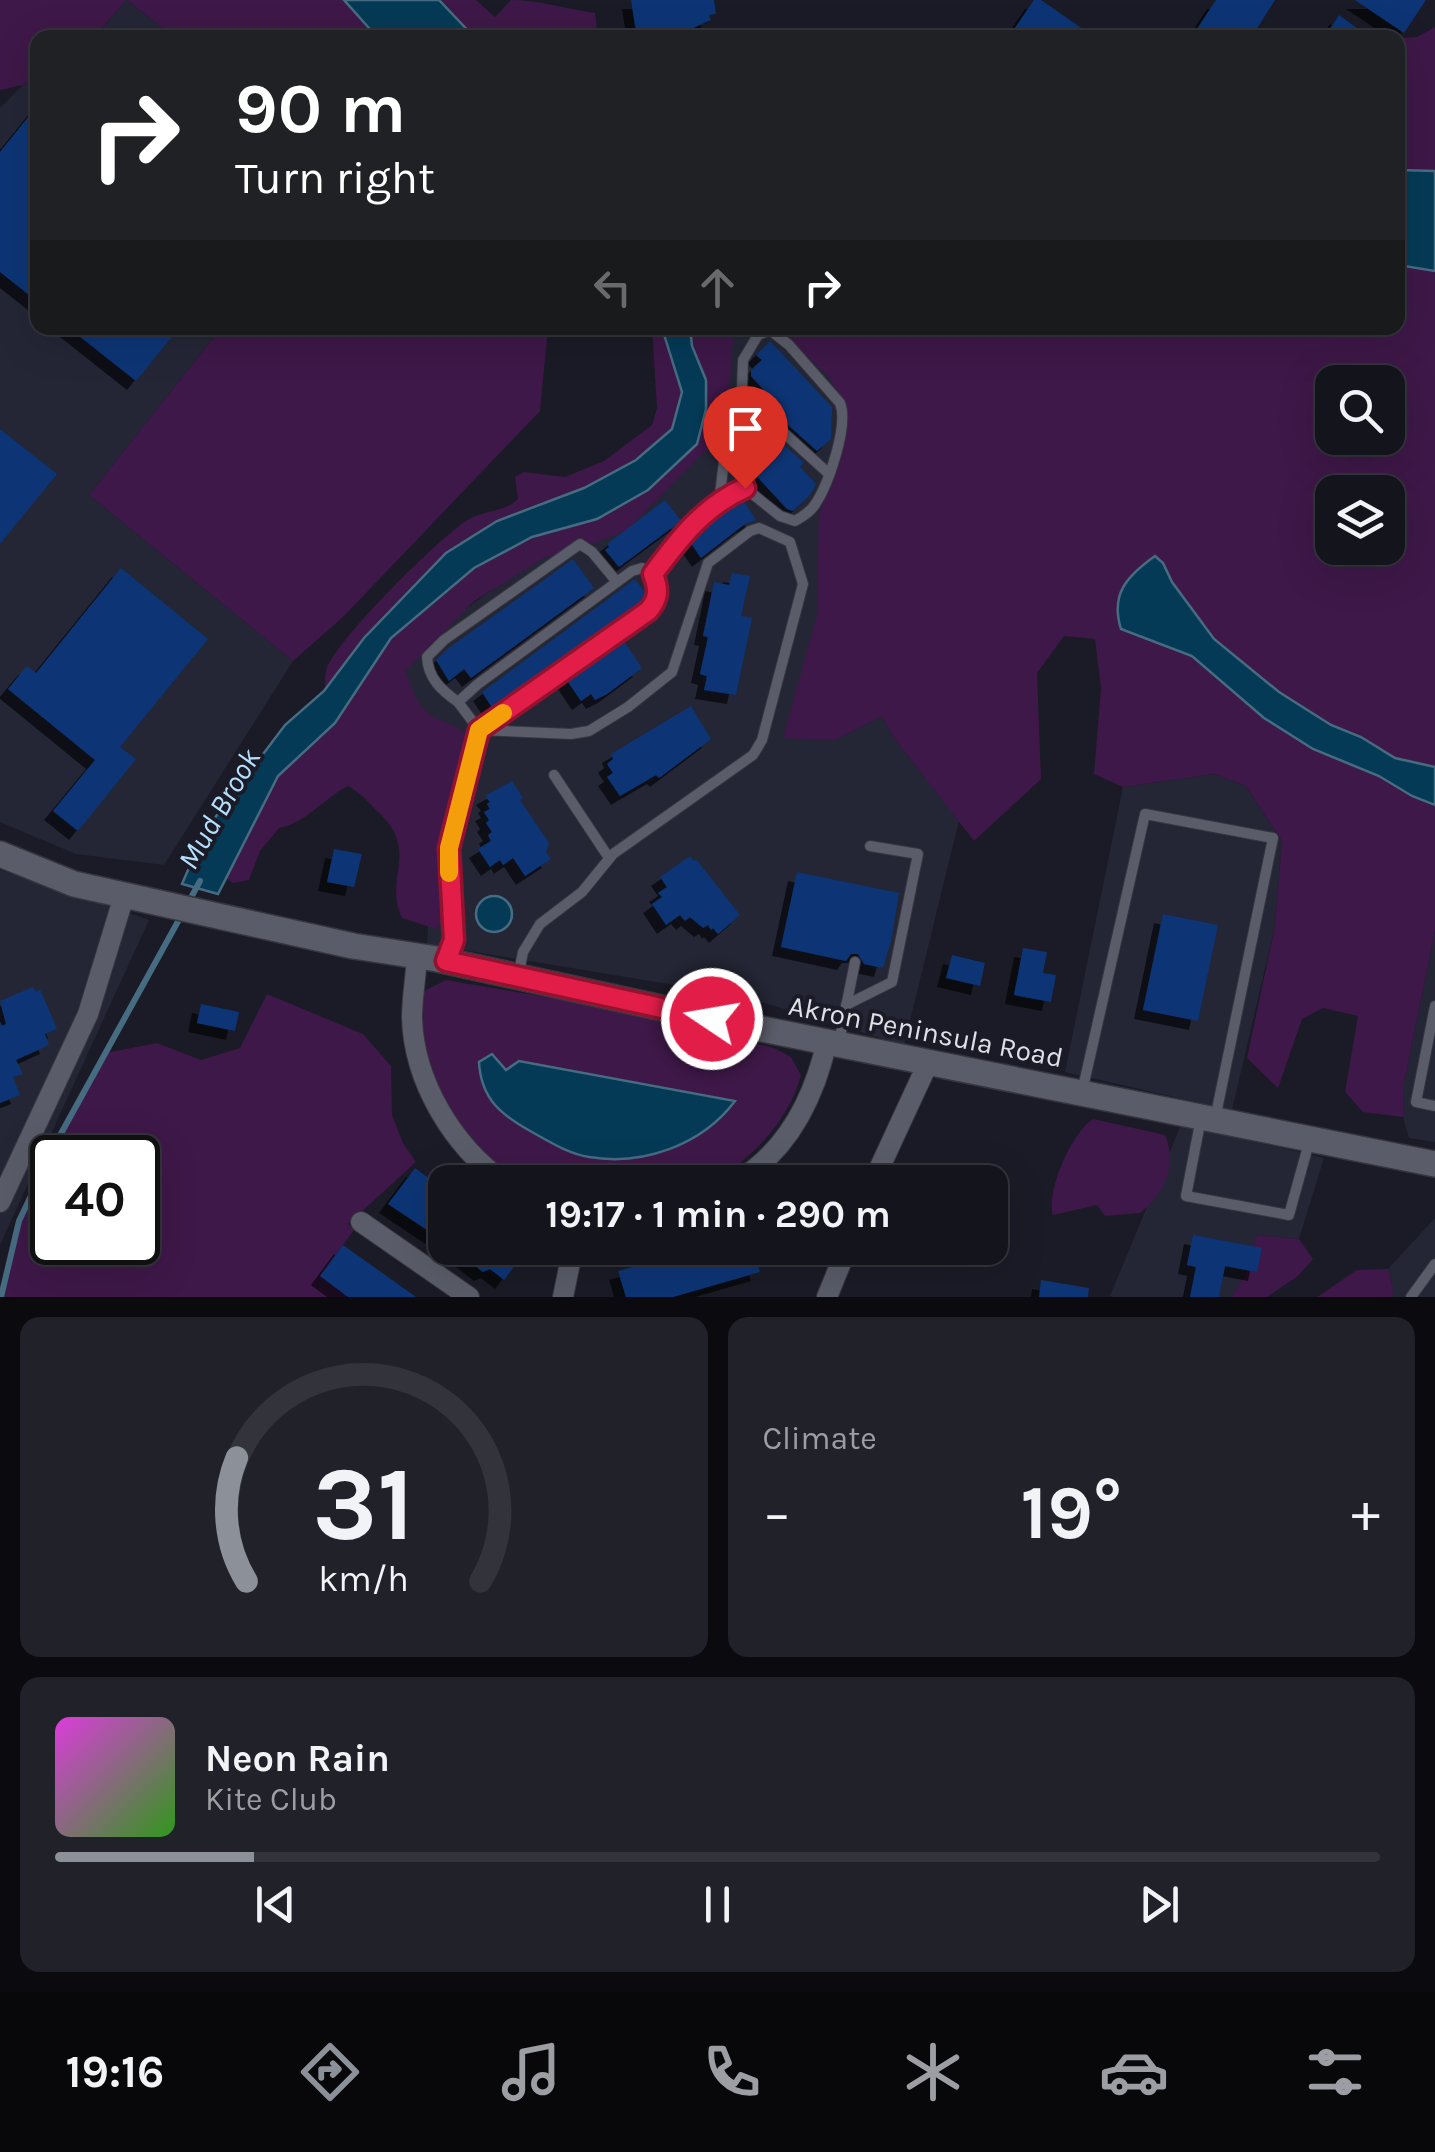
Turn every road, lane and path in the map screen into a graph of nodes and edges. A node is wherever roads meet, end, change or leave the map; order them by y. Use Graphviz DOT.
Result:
graph roads {
  1 [pos="758,335"];
  2 [pos="777,335"];
  3 [pos="741,394"];
  4 [pos="828,473"];
  5 [pos="719,502"];
  6 [pos="653,574"];
  7 [pos="617,582"];
  8 [pos="458,702"];
  9 [pos="479,730"];
  10 [pos="554,774"];
  11 [pos="870,846"];
  12 [pos="0,854"];
  13 [pos="610,858"];
  14 [pos="124,896"];
  15 [pos="418,956"];
  16 [pos="446,961"];
  17 [pos="855,962"];
  18 [pos="518,977"];
  19 [pos="846,1005"];
  20 [pos="1435,1006"];
  21 [pos="833,1042"];
  22 [pos="929,1062"];
  23 [pos="1082,1093"];
  24 [pos="1435,1106"];
  25 [pos="1208,1118"];
  26 [pos="1310,1138"];
  27 [pos="1435,1164"];
  28 [pos="483,1165"];
  29 [pos="758,1165"];
  30 [pos="881,1165"];
  31 [pos="0,1202"];
  32 [pos="361,1222"];
  33 [pos="1435,1264"];
  34 [pos="570,1265"];
  35 [pos="840,1265"];
  36 [pos="469,1297"];
  37 [pos="563,1297"];
  38 [pos="828,1297"];
  39 [pos="1411,1297"];
  1 -- 3 [label="lane"];
  2 -- 4 [label="lane"];
  3 -- 4 [label="lane"];
  3 -- 5 [label="lane"];
  4 -- 5 [label="lane"];
  5 -- 6 [label="lane"];
  6 -- 7 [label="lane"];
  6 -- 9 [label="lane"];
  7 -- 8 [label="lane"];
  7 -- 8 [label="lane"];
  8 -- 9 [label="lane"];
  9 -- 13 [label="lane"];
  9 -- 16 [label="lane"];
  10 -- 13 [label="lane"];
  11 -- 19 [label="lane"];
  12 -- 14 [label="street, Akron Peninsula Road"];
  13 -- 18 [label="lane"];
  14 -- 15 [label="street, Akron Peninsula Road"];
  14 -- 31 [label="street"];
  15 -- 16 [label="street, Akron Peninsula Road"];
  15 -- 28 [label="street"];
  16 -- 18 [label="street, Akron Peninsula Road"];
  17 -- 19 [label="lane"];
  18 -- 21 [label="street, Akron Peninsula Road"];
  19 -- 21 [label="lane"];
  20 -- 24 [label="lane"];
  21 -- 22 [label="street, Akron Peninsula Road"];
  21 -- 29 [label="street"];
  22 -- 23 [label="street, Akron Peninsula Road"];
  22 -- 30 [label="street"];
  23 -- 25 [label="street, Akron Peninsula Road"];
  23 -- 25 [label="lane"];
  25 -- 26 [label="street, Akron Peninsula Road"];
  25 -- 26 [label="lane"];
  26 -- 27 [label="street, Akron Peninsula Road"];
  32 -- 36 [label="street"];
  33 -- 39 [label="lane"];
  34 -- 37 [label="street"];
  35 -- 38 [label="street"];
}
